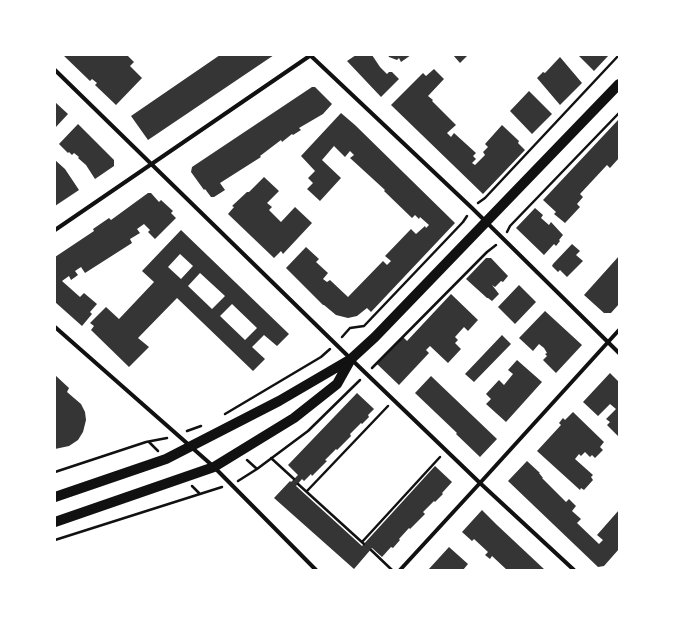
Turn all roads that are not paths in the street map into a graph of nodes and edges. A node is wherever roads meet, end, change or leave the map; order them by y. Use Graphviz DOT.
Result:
graph roads {
  1 [pos="310,55"];
  2 [pos="55,70"];
  3 [pos="619,84"];
  4 [pos="151,163"];
  5 [pos="486,221"];
  6 [pos="55,230"];
  7 [pos="55,328"];
  8 [pos="619,330"];
  9 [pos="608,343"];
  10 [pos="619,354"];
  11 [pos="351,359"];
  12 [pos="191,446"];
  13 [pos="214,467"];
  14 [pos="480,483"];
  15 [pos="55,497"];
  16 [pos="55,522"];
  17 [pos="316,570"];
  18 [pos="400,570"];
  19 [pos="574,570"];
  1 -- 4 [label="street"];
  1 -- 5 [label="street"];
  2 -- 4 [label="street"];
  3 -- 5 [label="main road"];
  4 -- 6 [label="street"];
  4 -- 11 [label="street"];
  5 -- 9 [label="street"];
  5 -- 11 [label="main road"];
  7 -- 12 [label="street"];
  8 -- 9 [label="street"];
  9 -- 10 [label="street"];
  9 -- 14 [label="street"];
  11 -- 12 [label="main road"];
  11 -- 13 [label="main road"];
  11 -- 14 [label="street"];
  12 -- 13 [label="street"];
  12 -- 15 [label="main road"];
  13 -- 16 [label="main road"];
  13 -- 17 [label="street"];
  14 -- 18 [label="street"];
  14 -- 19 [label="street"];
}
